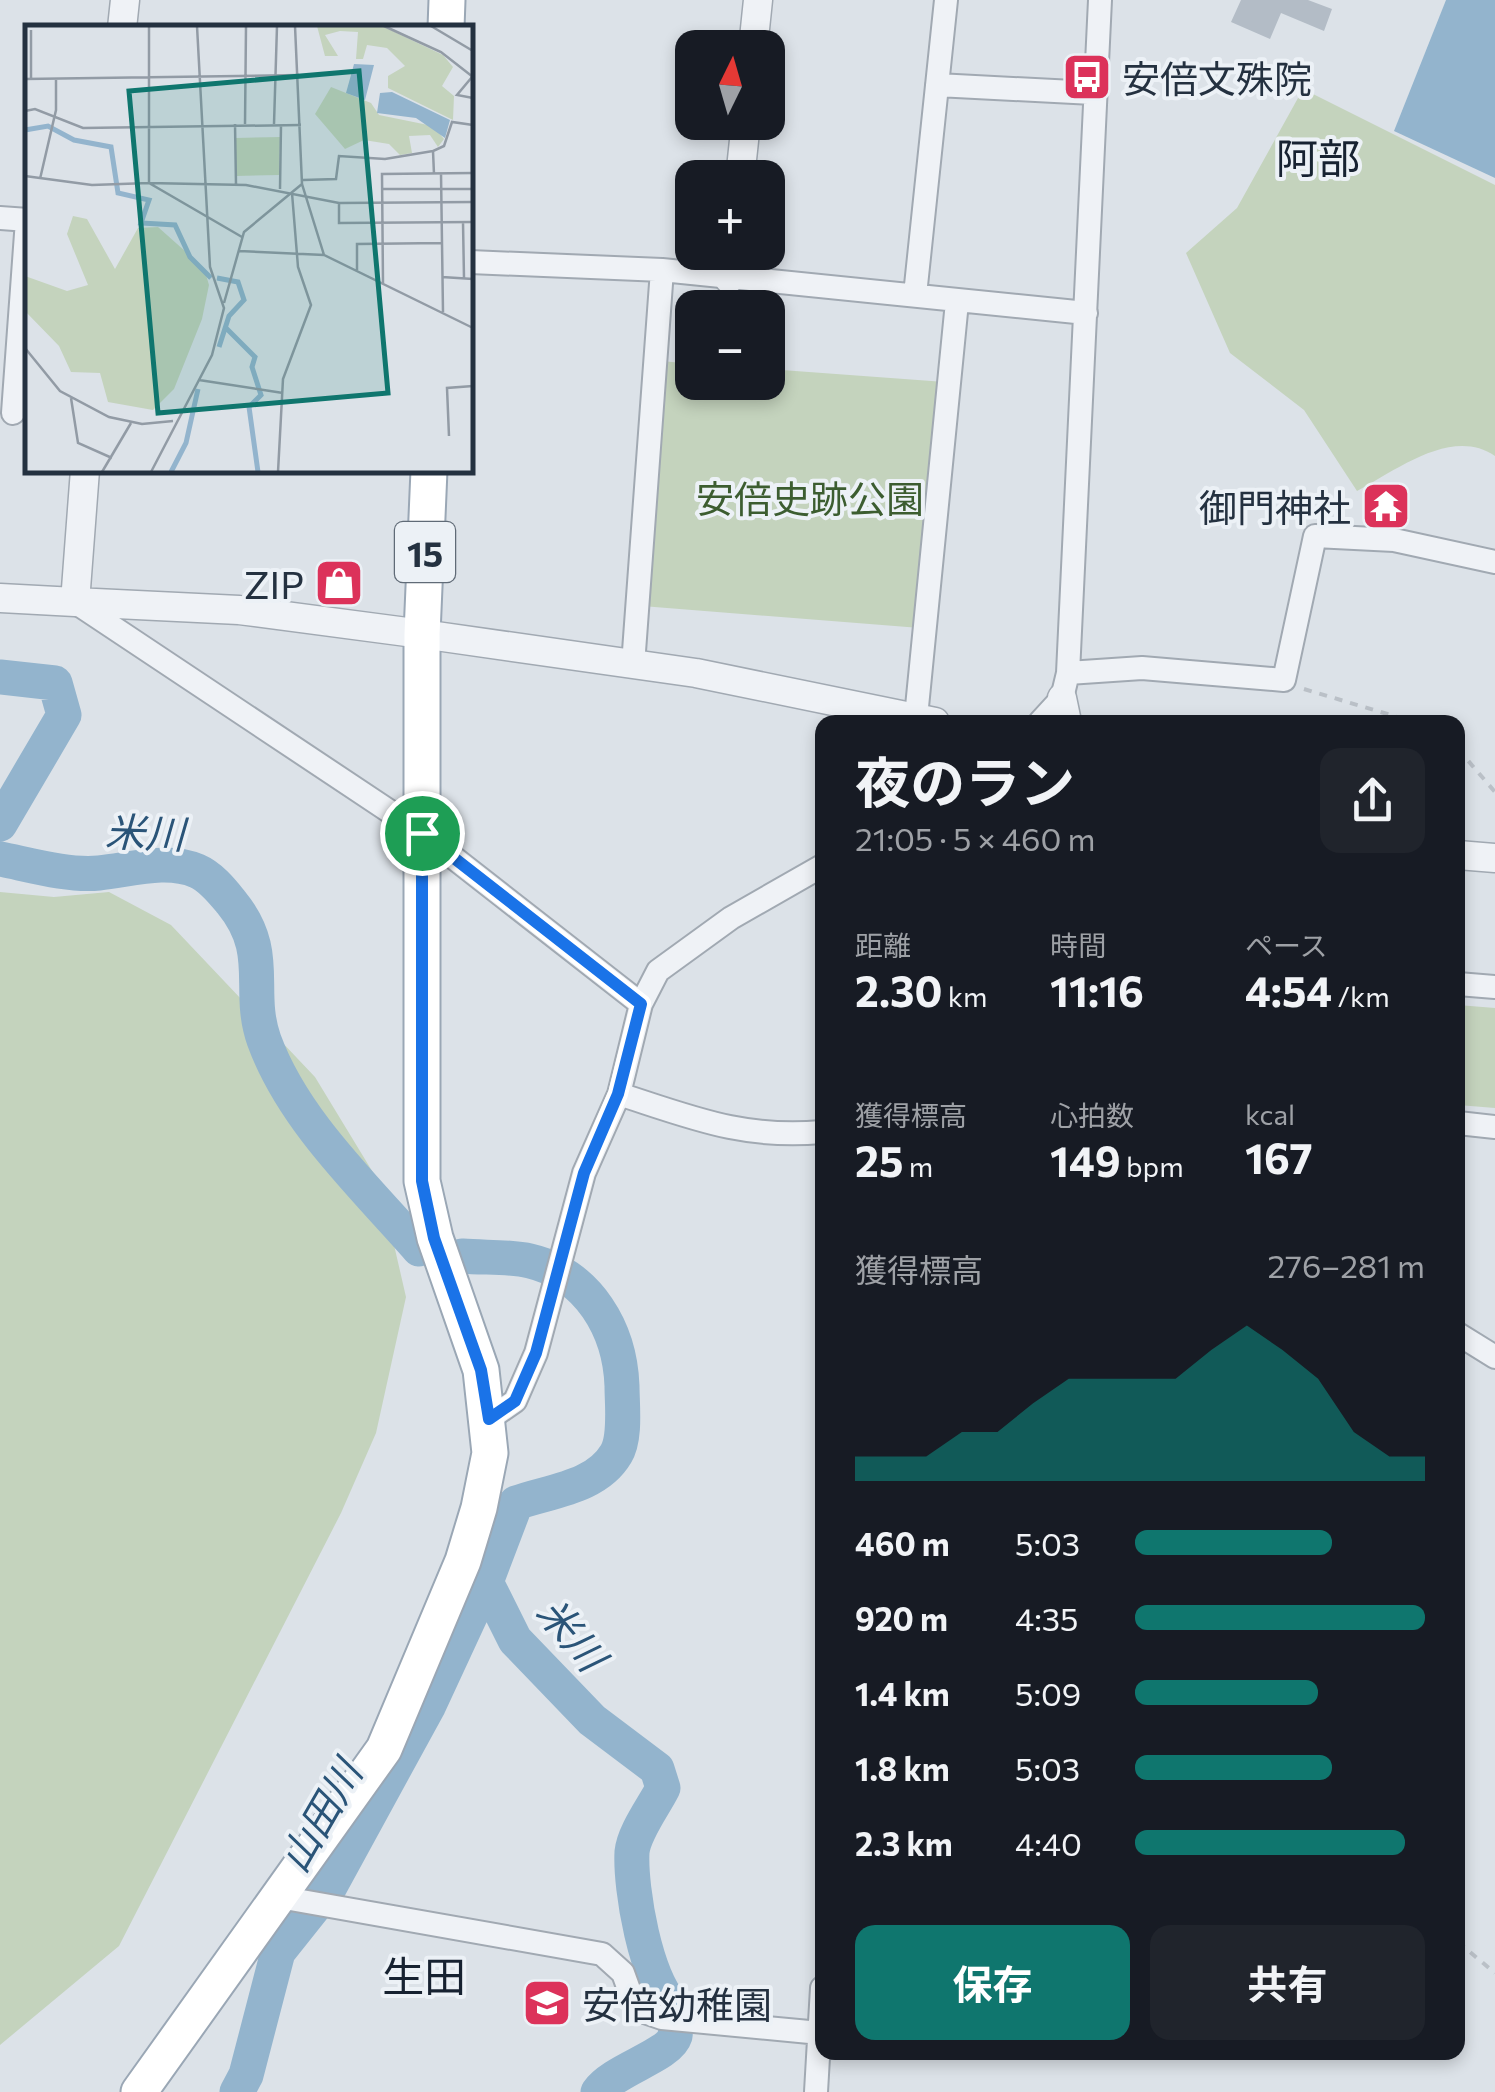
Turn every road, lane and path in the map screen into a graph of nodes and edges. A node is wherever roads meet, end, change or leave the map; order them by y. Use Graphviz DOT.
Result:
graph roads {
  1 [pos="125,0"];
  2 [pos="447,0"];
  3 [pos="758,0"];
  4 [pos="946,0"];
  5 [pos="1100,0"];
  6 [pos="122,25"];
  7 [pos="446,25"];
  8 [pos="756,30"];
  9 [pos="937,85"];
  10 [pos="1093,93"];
  11 [pos="0,218"];
  12 [pos="25,220"];
  13 [pos="25,248"];
  14 [pos="472,262"];
  15 [pos="675,269"];
  16 [pos="662,270"];
  17 [pos="756,270"];
  18 [pos="915,295"];
  19 [pos="957,302"];
  20 [pos="1086,313"];
  21 [pos="13,414"];
  22 [pos="85,472"];
  23 [pos="428,472"];
  24 [pos="1495,562"];
  25 [pos="0,598"];
  26 [pos="75,602"];
  27 [pos="422,634"];
  28 [pos="633,665"];
  29 [pos="1284,680"];
  30 [pos="1066,698"];
  31 [pos="902,715"];
  32 [pos="926,715"];
  33 [pos="1048,715"];
  34 [pos="1392,715"];
  35 [pos="1465,756"];
  36 [pos="1495,792"];
  37 [pos="422,833"];
  38 [pos="1465,856"];
  39 [pos="1495,858"];
  40 [pos="815,870"];
  41 [pos="1465,985"];
  42 [pos="1495,987"];
  43 [pos="641,1004"];
  44 [pos="618,1094"];
  45 [pos="1465,1124"];
  46 [pos="1495,1127"];
  47 [pos="815,1133"];
  48 [pos="1465,1338"];
  49 [pos="1495,1357"];
  50 [pos="489,1419"];
  51 [pos="279,1897"];
  52 [pos="1465,1948"];
  53 [pos="1495,1973"];
  54 [pos="815,2033"];
  55 [pos="818,2060"];
  56 [pos="139,2092"];
  57 [pos="816,2092"];
  1 -- 6 [label="street"];
  2 -- 7 [label="main road"];
  3 -- 8 [label="street"];
  4 -- 9 [label="street"];
  5 -- 10 [label="street"];
  9 -- 10 [label="street"];
  9 -- 18 [label="street"];
  10 -- 20 [label="street"];
  11 -- 12 [label="street"];
  13 -- 21 [label="street"];
  14 -- 16 [label="street"];
  15 -- 16 [label="street"];
  16 -- 28 [label="street"];
  17 -- 18 [label="street"];
  18 -- 19 [label="street"];
  19 -- 20 [label="street"];
  19 -- 32 [label="street"];
  20 -- 30 [label="street"];
  22 -- 26 [label="street"];
  23 -- 27 [label="main road, 15"];
  24 -- 29 [label="street"];
  25 -- 26 [label="street"];
  26 -- 27 [label="street"];
  26 -- 37 [label="street"];
  27 -- 28 [label="street"];
  27 -- 37 [label="main road, 15"];
  28 -- 31 [label="street"];
  29 -- 30 [label="street"];
  29 -- 34 [label="path"];
  30 -- 33 [label="street"];
  35 -- 36 [label="path"];
  37 -- 43 [label="street"];
  37 -- 50 [label="main road, 15"];
  38 -- 39 [label="street"];
  40 -- 43 [label="street"];
  41 -- 42 [label="street"];
  43 -- 44 [label="street"];
  44 -- 47 [label="street"];
  44 -- 50 [label="street"];
  45 -- 46 [label="street"];
  48 -- 49 [label="street"];
  50 -- 51 [label="main road, 15"];
  51 -- 54 [label="street"];
  51 -- 56 [label="main road, 15"];
  52 -- 53 [label="path"];
  55 -- 57 [label="street"];
}
